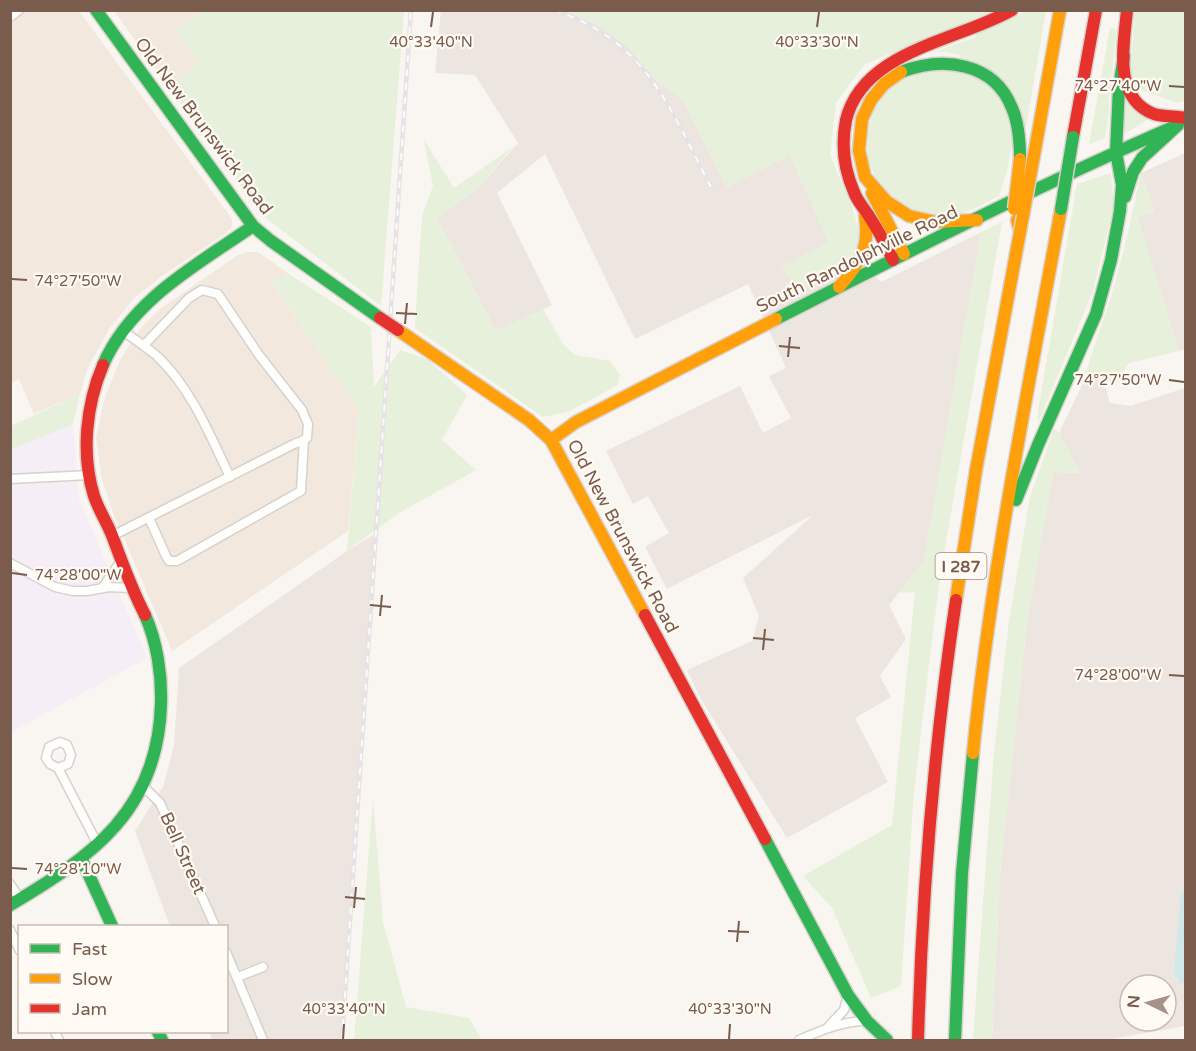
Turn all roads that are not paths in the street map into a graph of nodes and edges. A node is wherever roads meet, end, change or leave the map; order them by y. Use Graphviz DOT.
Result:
graph roads {
  1 [pos="19,10"];
  2 [pos="96,10"];
  3 [pos="1012,10"];
  4 [pos="1060,10"];
  5 [pos="1096,10"];
  6 [pos="1127,10"];
  7 [pos="10,17"];
  8 [pos="1124,56"];
  9 [pos="1183,121"];
  10 [pos="1116,152"];
  11 [pos="865,176"];
  12 [pos="863,210"];
  13 [pos="1120,211"];
  14 [pos="977,220"];
  15 [pos="253,226"];
  16 [pos="1020,232"];
  17 [pos="899,257"];
  18 [pos="839,287"];
  19 [pos="123,331"];
  20 [pos="144,345"];
  21 [pos="304,440"];
  22 [pos="551,440"];
  23 [pos="90,475"];
  24 [pos="230,477"];
  25 [pos="10,480"];
  26 [pos="149,518"];
  27 [pos="1004,530"];
  28 [pos="112,536"];
  29 [pos="121,561"];
  30 [pos="10,563"];
  31 [pos="102,588"];
  32 [pos="131,588"];
  33 [pos="58,768"];
  34 [pos="142,785"];
  35 [pos="97,843"];
  36 [pos="82,860"];
  37 [pos="10,884"];
  38 [pos="15,902"];
  39 [pos="111,925"];
  40 [pos="214,925"];
  41 [pos="10,930"];
  42 [pos="18,947"];
  43 [pos="228,956"];
  44 [pos="263,967"];
  45 [pos="238,977"];
  46 [pos="848,995"];
  47 [pos="867,1021"];
  48 [pos="829,1027"];
  49 [pos="263,1041"];
  50 [pos="799,1041"];
  51 [pos="887,1041"];
  52 [pos="918,1041"];
  53 [pos="955,1041"];
  1 -- 7 [label="street"];
  2 -- 15 [label="main road, Old New Brunswick Road"];
  3 -- 12 [label="main road"];
  4 -- 16 [label="main road, I 287, bridge"];
  5 -- 27 [label="main road, I 287, bridge"];
  6 -- 8 [label="main road"];
  8 -- 9 [label="main road"];
  8 -- 10 [label="main road"];
  9 -- 10 [label="main road, South Randolphville Road"];
  9 -- 13 [label="main road"];
  10 -- 13 [label="main road"];
  10 -- 14 [label="main road, South Randolphville Road"];
  11 -- 14 [label="main road"];
  11 -- 16 [label="main road, bridge"];
  11 -- 17 [label="main road"];
  12 -- 17 [label="main road"];
  12 -- 18 [label="main road"];
  13 -- 27 [label="main road"];
  14 -- 17 [label="main road, South Randolphville Road"];
  15 -- 19 [label="main road"];
  15 -- 22 [label="main road, Old New Brunswick Road, bridge"];
  16 -- 52 [label="main road, I 287"];
  17 -- 18 [label="main road, South Randolphville Road"];
  18 -- 22 [label="main road, South Randolphville Road"];
  19 -- 20 [label="street"];
  19 -- 23 [label="main road"];
  20 -- 21 [label="street"];
  20 -- 24 [label="street"];
  21 -- 24 [label="street"];
  21 -- 26 [label="street"];
  22 -- 46 [label="main road, Old New Brunswick Road"];
  23 -- 25 [label="street"];
  23 -- 28 [label="main road"];
  24 -- 26 [label="street"];
  26 -- 28 [label="street"];
  27 -- 53 [label="main road, I 287"];
  28 -- 29 [label="main road"];
  29 -- 31 [label="street"];
  29 -- 32 [label="main road"];
  30 -- 31 [label="street"];
  31 -- 32 [label="street"];
  32 -- 34 [label="main road"];
  33 -- 35 [label="street"];
  34 -- 35 [label="main road"];
  34 -- 40 [label="street, Bell Street"];
  35 -- 36 [label="main road"];
  36 -- 38 [label="main road"];
  36 -- 39 [label="main road"];
  37 -- 38 [label="street"];
  41 -- 42 [label="street"];
  43 -- 45 [label="street"];
  44 -- 45 [label="street"];
  45 -- 49 [label="street"];
  46 -- 47 [label="main road, Old New Brunswick Road"];
  46 -- 48 [label="street"];
  47 -- 48 [label="street"];
  47 -- 51 [label="main road, Old New Brunswick Road"];
  48 -- 50 [label="street"];
}
